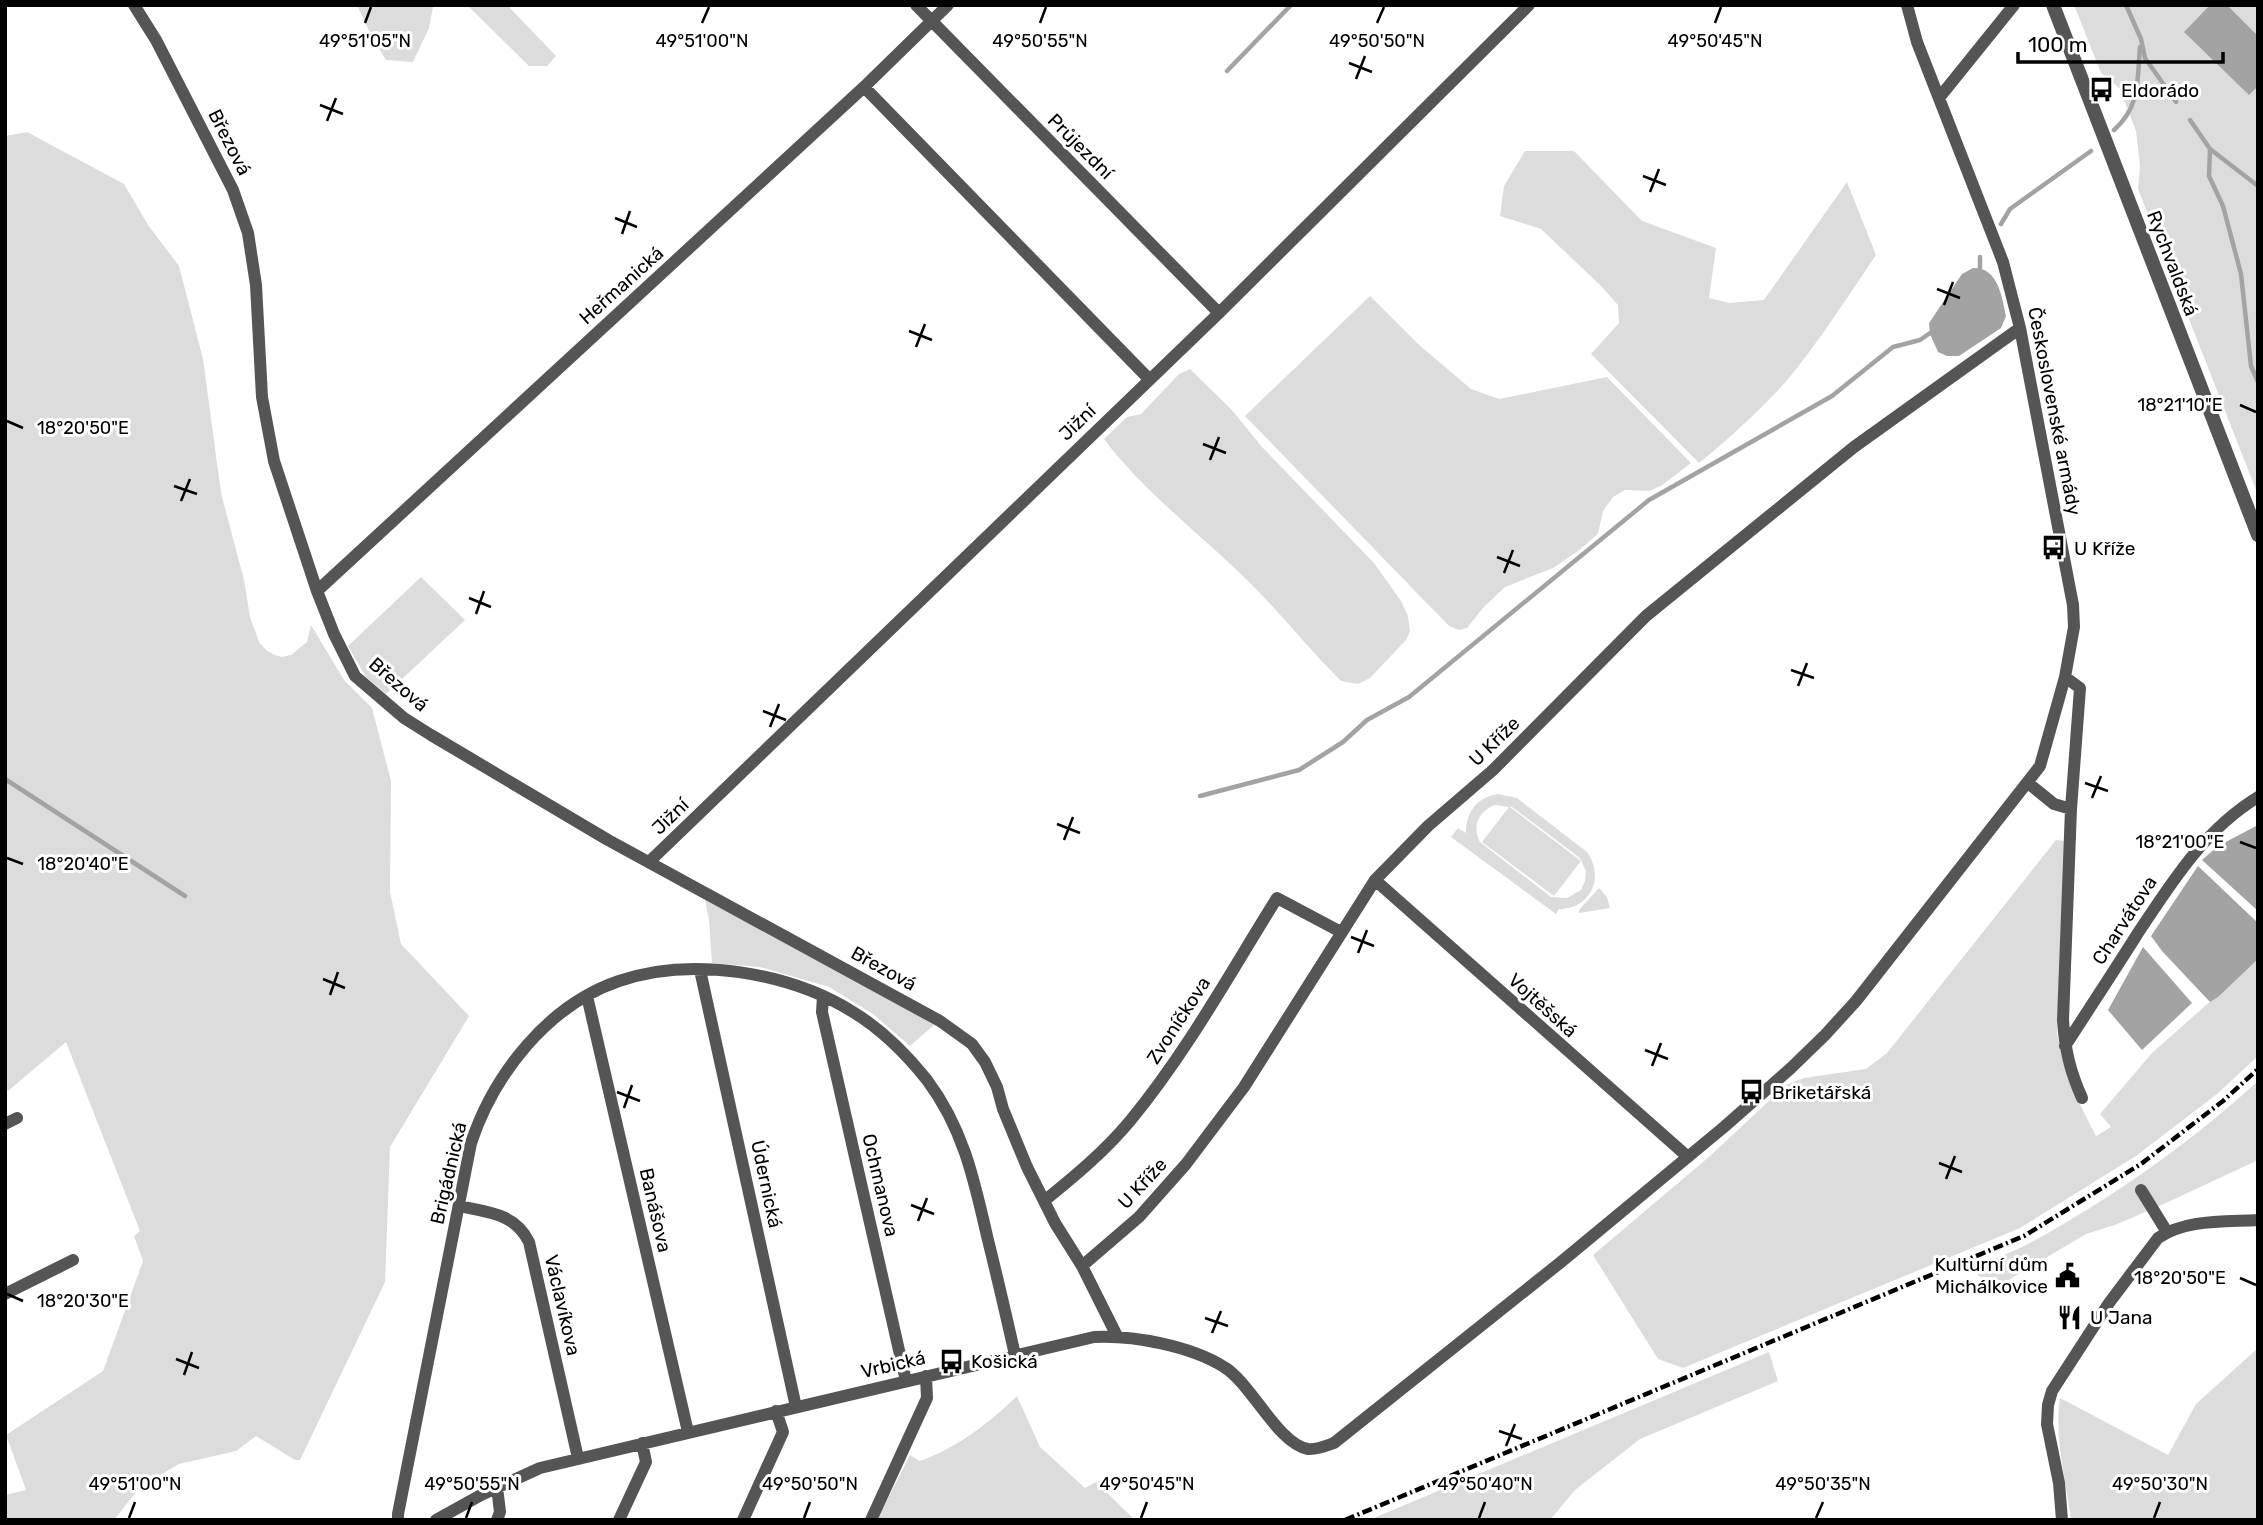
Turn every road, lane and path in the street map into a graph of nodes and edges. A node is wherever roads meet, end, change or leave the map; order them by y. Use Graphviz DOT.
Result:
graph roads {
  1 [pos="134,5"];
  2 [pos="916,5"];
  3 [pos="948,5"];
  4 [pos="1529,5"];
  5 [pos="1907,5"];
  6 [pos="2014,5"];
  7 [pos="2053,5"];
  8 [pos="931,21"];
  9 [pos="864,87"];
  10 [pos="1939,99"];
  11 [pos="1219,313"];
  12 [pos="2020,328"];
  13 [pos="1149,379"];
  14 [pos="2258,535"];
  15 [pos="317,591"];
  16 [pos="2064,677"];
  17 [pos="2028,783"];
  18 [pos="2258,797"];
  19 [pos="2071,809"];
  20 [pos="649,862"];
  21 [pos="1375,880"];
  22 [pos="1341,932"];
  23 [pos="700,970"];
  24 [pos="587,996"];
  25 [pos="823,996"];
  26 [pos="2065,1046"];
  27 [pos="2082,1098"];
  28 [pos="1688,1157"];
  29 [pos="2141,1190"];
  30 [pos="1044,1201"];
  31 [pos="459,1206"];
  32 [pos="2258,1220"];
  33 [pos="2167,1232"];
  34 [pos="73,1259"];
  35 [pos="1082,1266"];
  36 [pos="5,1294"];
  37 [pos="1117,1336"];
  38 [pos="1015,1355"];
  39 [pos="926,1376"];
  40 [pos="905,1381"];
  41 [pos="796,1406"];
  42 [pos="776,1411"];
  43 [pos="688,1432"];
  44 [pos="642,1443"];
  45 [pos="578,1458"];
  46 [pos="497,1487"];
  47 [pos="398,1520"];
  48 [pos="436,1520"];
  49 [pos="497,1520"];
  50 [pos="619,1520"];
  51 [pos="743,1520"];
  52 [pos="871,1520"];
  53 [pos="2062,1520"];
  1 -- 15 [label="street, Březová"];
  2 -- 8 [label="street, Průjezdní"];
  3 -- 8 [label="street, Heřmanická"];
  4 -- 11 [label="street, Jižní"];
  5 -- 10 [label="street, Československé armády"];
  6 -- 10 [label="street"];
  7 -- 14 [label="street, Rychvaldská"];
  8 -- 9 [label="street, Heřmanická"];
  8 -- 11 [label="street, Průjezdní"];
  9 -- 13 [label="street"];
  9 -- 15 [label="street, Heřmanická"];
  10 -- 12 [label="street, Československé armády"];
  11 -- 13 [label="street, Jižní"];
  12 -- 16 [label="street, Československé armády"];
  12 -- 21 [label="street, U Kříže"];
  13 -- 20 [label="street, Jižní"];
  15 -- 20 [label="street, Březová"];
  16 -- 17 [label="street"];
  16 -- 19 [label="street"];
  17 -- 19 [label="street"];
  17 -- 28 [label="street"];
  18 -- 26 [label="street, Charvátova"];
  19 -- 26 [label="street"];
  20 -- 30 [label="street, Březová"];
  21 -- 22 [label="street, U Kříže"];
  21 -- 28 [label="street, Vojtěšská"];
  22 -- 30 [label="street, Zvoníčkova"];
  22 -- 35 [label="street, U Kříže"];
  23 -- 24 [label="street, Brigádnická"];
  23 -- 25 [label="street, Brigádnická"];
  23 -- 41 [label="street, Údernická"];
  24 -- 31 [label="street, Brigádnická"];
  24 -- 43 [label="street, Banášova"];
  25 -- 38 [label="street, Brigádnická"];
  25 -- 40 [label="street, Ochmanova"];
  26 -- 27 [label="street"];
  28 -- 37 [label="street, Vrbická"];
  29 -- 33 [label="street"];
  30 -- 35 [label="street"];
  31 -- 45 [label="street, Václavíkova"];
  31 -- 47 [label="street, Brigádnická"];
  32 -- 33 [label="street"];
  33 -- 53 [label="street"];
  34 -- 36 [label="street"];
  35 -- 37 [label="street"];
  37 -- 38 [label="street, Vrbická"];
  38 -- 39 [label="street, Vrbická"];
  39 -- 40 [label="street, Vrbická"];
  39 -- 52 [label="street"];
  40 -- 41 [label="street, Vrbická"];
  41 -- 42 [label="street, Vrbická"];
  42 -- 43 [label="street, Vrbická"];
  42 -- 51 [label="street"];
  43 -- 44 [label="street, Vrbická"];
  44 -- 45 [label="street, Vrbická"];
  44 -- 50 [label="street"];
  45 -- 46 [label="street, Vrbická"];
  46 -- 48 [label="street, Vrbická"];
  46 -- 49 [label="street"];
}
